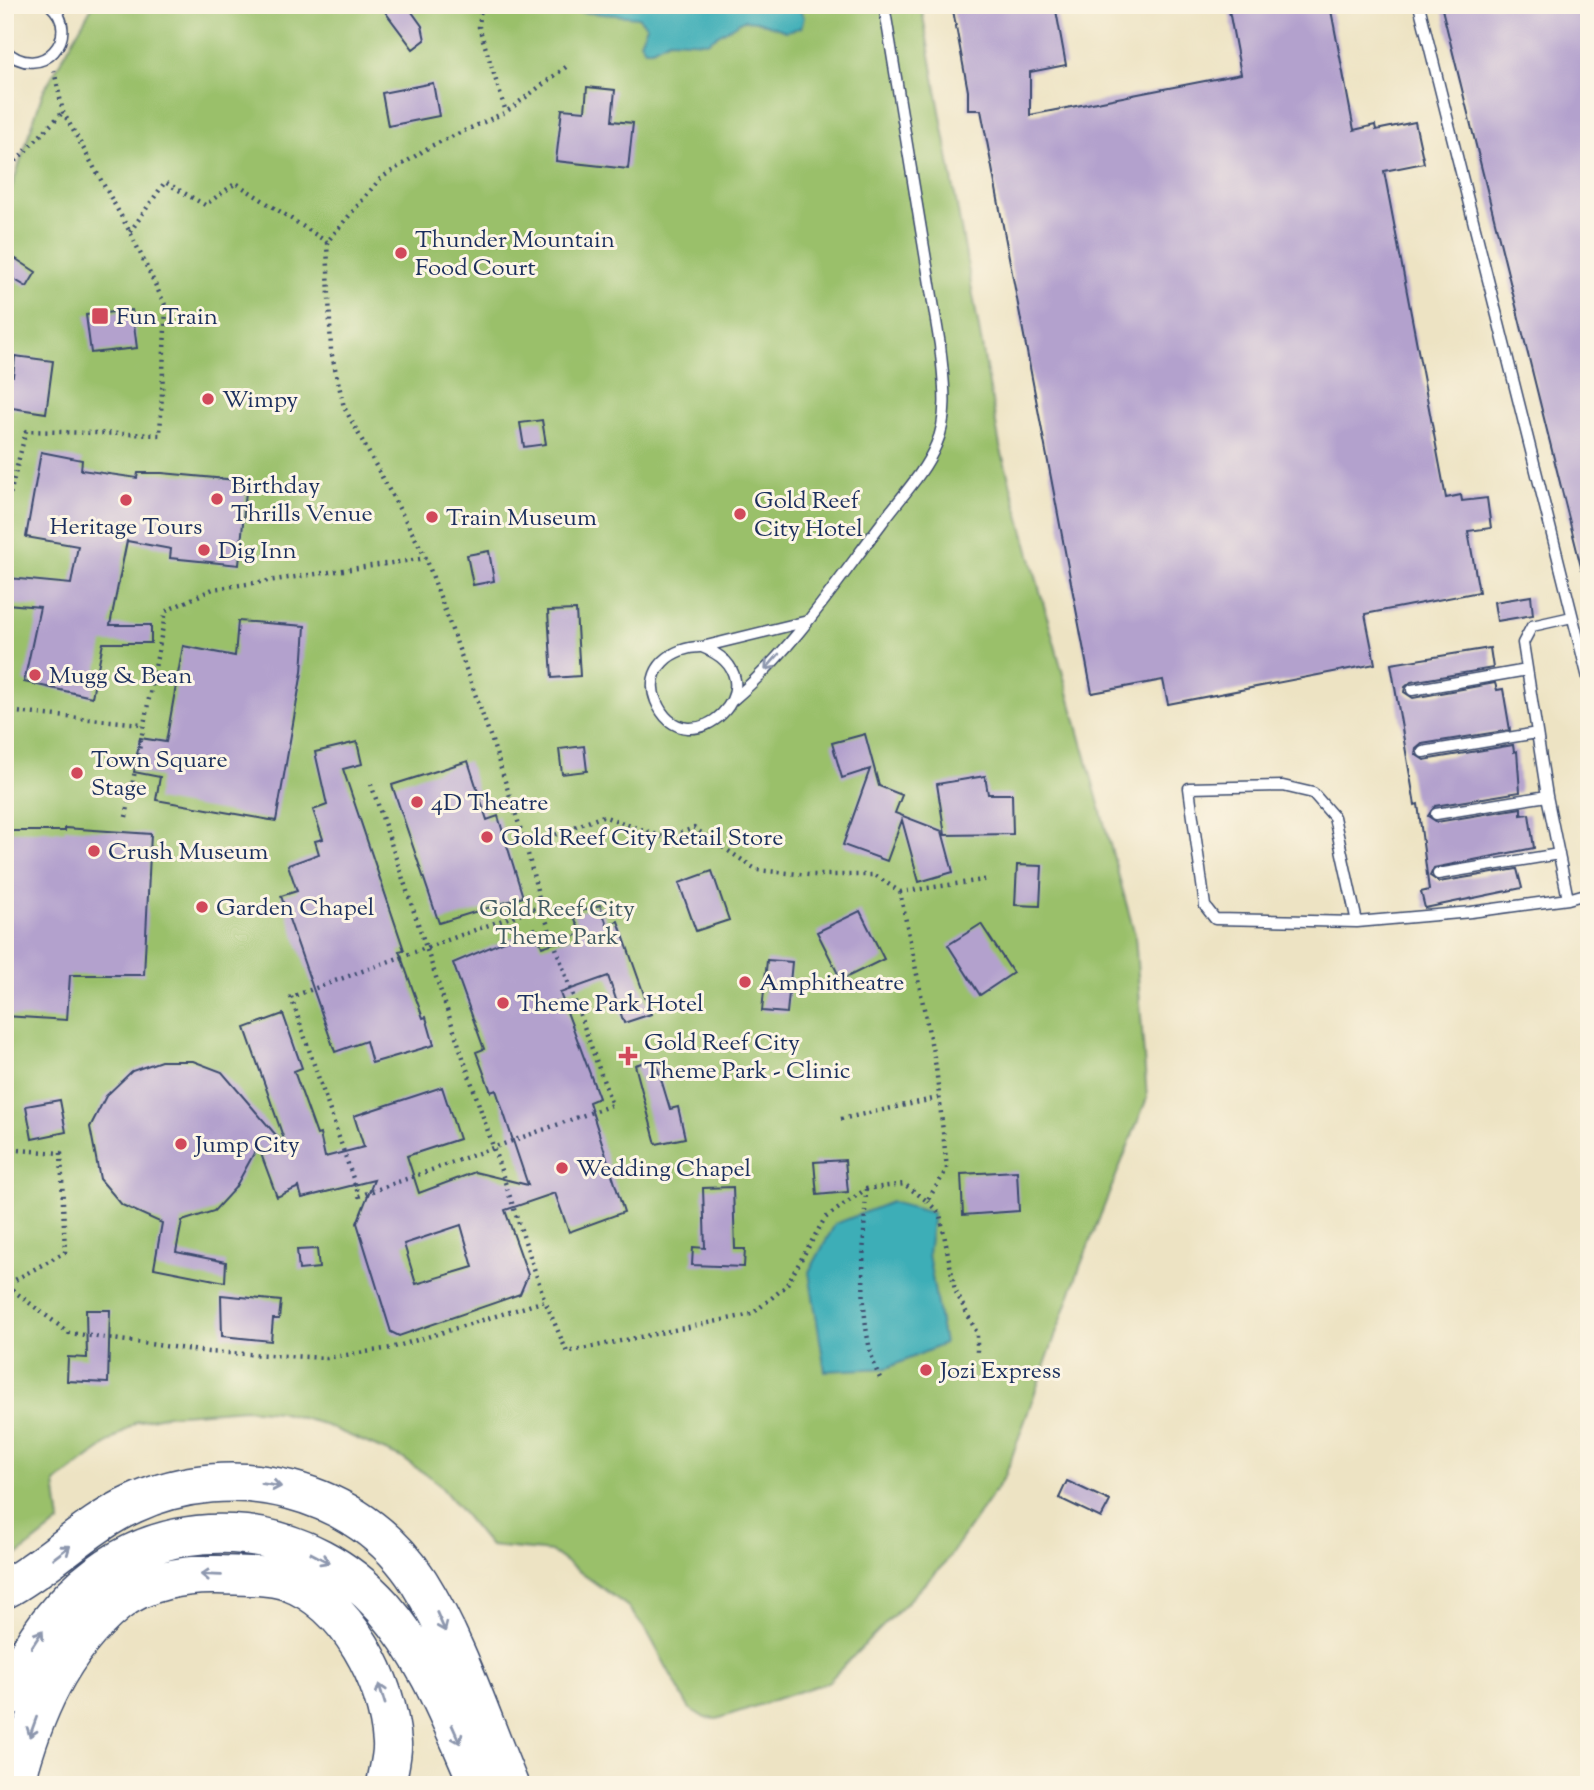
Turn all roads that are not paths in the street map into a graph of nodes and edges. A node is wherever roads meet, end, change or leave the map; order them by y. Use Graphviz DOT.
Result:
graph roads {
  1 [pos="11,5"];
  2 [pos="50,5"];
  3 [pos="65,5"];
  4 [pos="884,5"];
  5 [pos="1419,5"];
  6 [pos="5,11"];
  7 [pos="60,16"];
  8 [pos="5,50"];
  9 [pos="1572,617"];
  10 [pos="808,621"];
  11 [pos="702,647"];
  12 [pos="1527,670"];
  13 [pos="1589,682"];
  14 [pos="1412,690"];
  15 [pos="733,700"];
  16 [pos="1536,733"];
  17 [pos="1423,752"];
  18 [pos="1547,796"];
  19 [pos="1436,814"];
  20 [pos="1559,854"];
  21 [pos="1438,874"];
  22 [pos="1589,892"];
  23 [pos="1568,899"];
  24 [pos="1357,922"];
  25 [pos="5,1589"];
  26 [pos="5,1699"];
  27 [pos="15,1785"];
  28 [pos="386,1785"];
  29 [pos="479,1785"];
  30 [pos="509,1785"];
  1 -- 6 [label="lane"];
  2 -- 7 [label="lane"];
  3 -- 7 [label="lane"];
  4 -- 10 [label="lane"];
  5 -- 9 [label="lane"];
  7 -- 8 [label="lane"];
  9 -- 12 [label="lane"];
  9 -- 13 [label="lane"];
  10 -- 11 [label="lane"];
  10 -- 15 [label="lane, one-way"];
  11 -- 15 [label="lane"];
  11 -- 15 [label="lane"];
  12 -- 14 [label="lane"];
  12 -- 16 [label="lane"];
  16 -- 17 [label="lane"];
  16 -- 18 [label="lane"];
  18 -- 19 [label="lane"];
  18 -- 20 [label="lane"];
  20 -- 21 [label="lane"];
  20 -- 23 [label="lane"];
  22 -- 23 [label="lane"];
  23 -- 24 [label="lane"];
  24 -- 24 [label="lane"];
  25 -- 30 [label="highway, one-way"];
  26 -- 29 [label="highway, one-way"];
  28 -- 27 [label="highway, one-way"];
}
